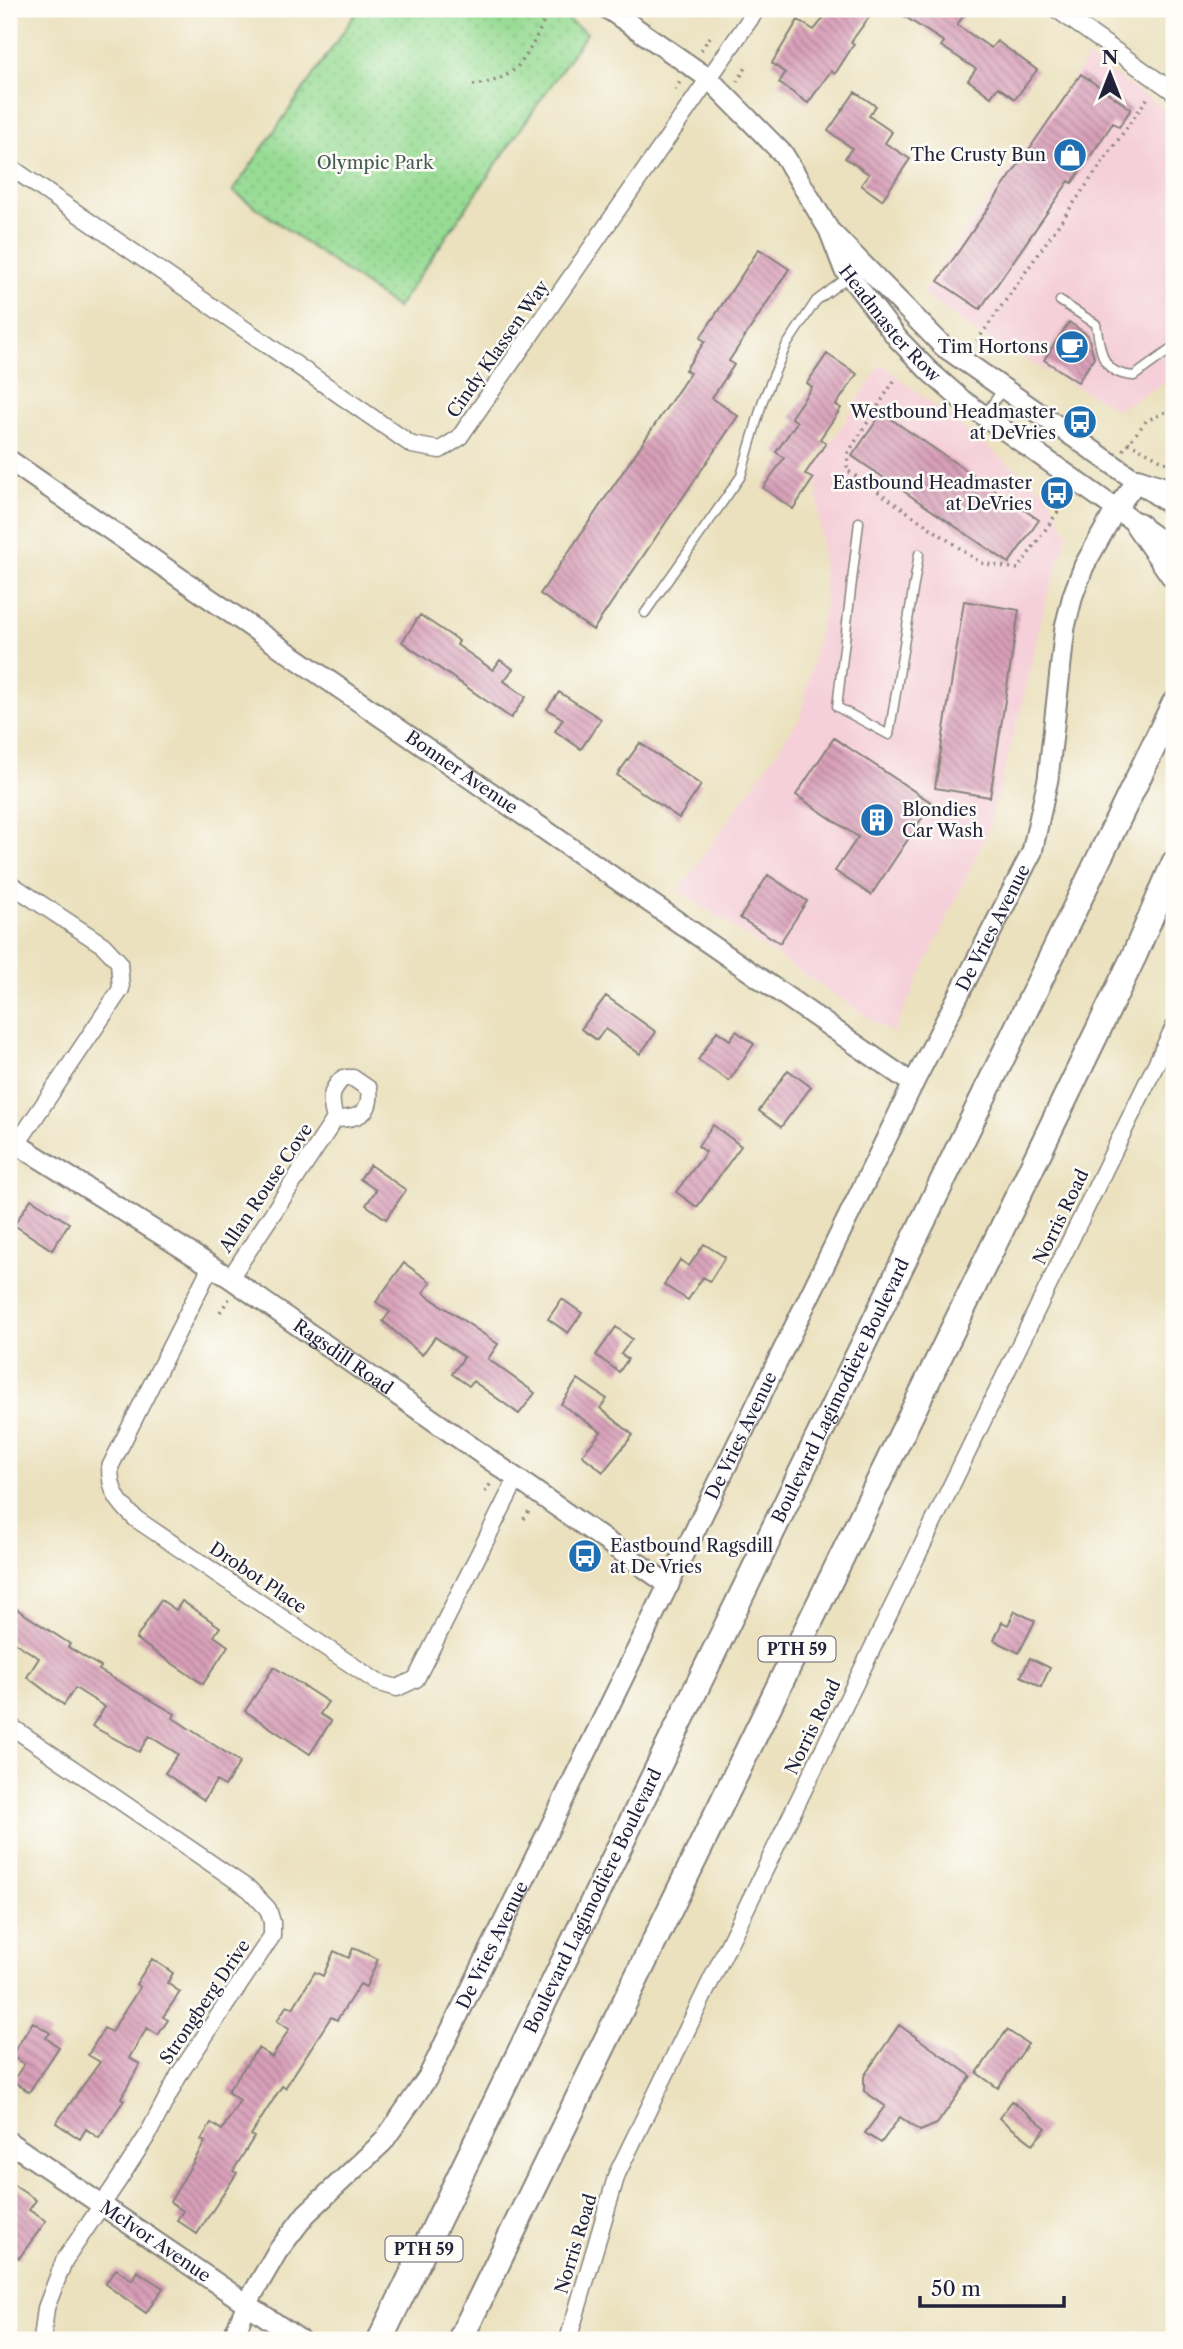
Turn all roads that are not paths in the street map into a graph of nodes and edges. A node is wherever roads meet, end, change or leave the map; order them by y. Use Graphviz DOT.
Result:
graph roads {
  1 [pos="608,9"];
  2 [pos="757,9"];
  3 [pos="1056,9"];
  4 [pos="708,78"];
  5 [pos="1174,92"];
  6 [pos="9,166"];
  7 [pos="855,269"];
  8 [pos="1060,301"];
  9 [pos="1174,347"];
  10 [pos="1003,388"];
  11 [pos="984,416"];
  12 [pos="9,460"];
  13 [pos="1138,481"];
  14 [pos="1174,493"];
  15 [pos="1174,507"];
  16 [pos="1116,509"];
  17 [pos="859,522"];
  18 [pos="1138,525"];
  19 [pos="1174,550"];
  20 [pos="919,554"];
  21 [pos="1174,576"];
  22 [pos="645,613"];
  23 [pos="1174,704"];
  24 [pos="1174,863"];
  25 [pos="9,883"];
  26 [pos="1174,1027"];
  27 [pos="913,1084"];
  28 [pos="335,1119"];
  29 [pos="13,1142"];
  30 [pos="211,1266"];
  31 [pos="230,1278"];
  32 [pos="516,1480"];
  33 [pos="669,1585"];
  34 [pos="9,1725"];
  35 [pos="9,2142"];
  36 [pos="100,2206"];
  37 [pos="247,2304"];
  38 [pos="42,2340"];
  39 [pos="232,2340"];
  40 [pos="300,2340"];
  41 [pos="380,2340"];
  42 [pos="460,2340"];
  43 [pos="568,2340"];
  1 -- 4 [label="street, Headmaster Row"];
  2 -- 4 [label="street, Cindy Klassen Way"];
  3 -- 5 [label="street"];
  4 -- 6 [label="street, Cindy Klassen Way"];
  4 -- 7 [label="street, Headmaster Row"];
  7 -- 10 [label="street, Headmaster Row"];
  7 -- 11 [label="street, Headmaster Row"];
  7 -- 22 [label="lane"];
  8 -- 9 [label="lane"];
  10 -- 11 [label="lane"];
  10 -- 13 [label="street, Headmaster Row"];
  11 -- 16 [label="street, Headmaster Row"];
  12 -- 27 [label="street, Bonner Avenue"];
  13 -- 14 [label="main road"];
  13 -- 15 [label="street, Headmaster Row"];
  13 -- 16 [label="street, De Vries Avenue"];
  16 -- 18 [label="street, Headmaster Row"];
  16 -- 27 [label="street, De Vries Avenue"];
  17 -- 20 [label="lane"];
  18 -- 19 [label="street, Headmaster Row"];
  18 -- 21 [label="main road"];
  23 -- 41 [label="main road, Boulevard Lagimodière Boulevard / PTH 59"];
  24 -- 42 [label="main road, PTH 59"];
  25 -- 29 [label="street"];
  26 -- 43 [label="street, Norris Road"];
  27 -- 33 [label="street, De Vries Avenue"];
  28 -- 31 [label="street, Allan Rouse Cove"];
  29 -- 30 [label="street, Ragsdill Road"];
  30 -- 31 [label="street, Ragsdill Road"];
  30 -- 32 [label="street, Drobot Place"];
  31 -- 32 [label="street, Ragsdill Road"];
  32 -- 33 [label="street, Ragsdill Road"];
  33 -- 37 [label="street, De Vries Avenue"];
  34 -- 36 [label="street, Strongberg Drive"];
  35 -- 36 [label="street, McIvor Avenue"];
  36 -- 37 [label="street, McIvor Avenue"];
  36 -- 38 [label="street, Strongberg Drive"];
  37 -- 39 [label="street, De Vries Avenue"];
  37 -- 40 [label="street, McIvor Avenue"];
}
